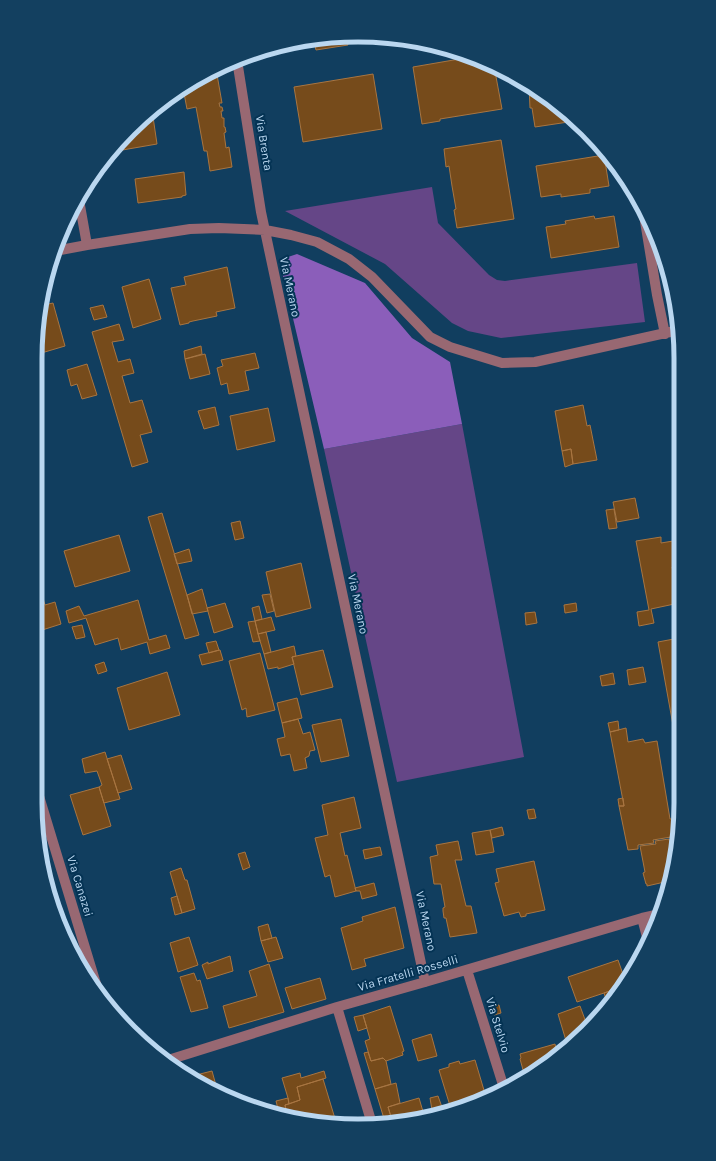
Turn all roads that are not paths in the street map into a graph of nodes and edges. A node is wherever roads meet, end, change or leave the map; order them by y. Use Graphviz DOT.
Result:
graph roads {
  1 [pos="238,66"];
  2 [pos="80,207"];
  3 [pos="646,229"];
  4 [pos="265,230"];
  5 [pos="87,245"];
  6 [pos="61,250"];
  7 [pos="672,332"];
  8 [pos="665,334"];
  9 [pos="42,807"];
  10 [pos="653,916"];
  11 [pos="642,918"];
  12 [pos="646,933"];
  13 [pos="467,970"];
  14 [pos="94,977"];
  15 [pos="426,982"];
  16 [pos="337,1007"];
  17 [pos="172,1059"];
  18 [pos="503,1084"];
  19 [pos="370,1118"];
  1 -- 4 [label="street, Via Brenta"];
  2 -- 5 [label="street"];
  3 -- 8 [label="street"];
  4 -- 5 [label="street"];
  4 -- 8 [label="street"];
  4 -- 15 [label="street, Via Merano"];
  5 -- 6 [label="street"];
  7 -- 8 [label="street"];
  9 -- 14 [label="street, Via Canazei"];
  10 -- 11 [label="street, Via Fratelli Rosselli"];
  11 -- 12 [label="street"];
  11 -- 13 [label="street, Via Fratelli Rosselli"];
  13 -- 15 [label="street, Via Fratelli Rosselli"];
  13 -- 18 [label="street, Via Stelvio"];
  15 -- 16 [label="street, Via Fratelli Rosselli"];
  16 -- 17 [label="street, Via Fratelli Rosselli"];
  16 -- 19 [label="street"];
}
